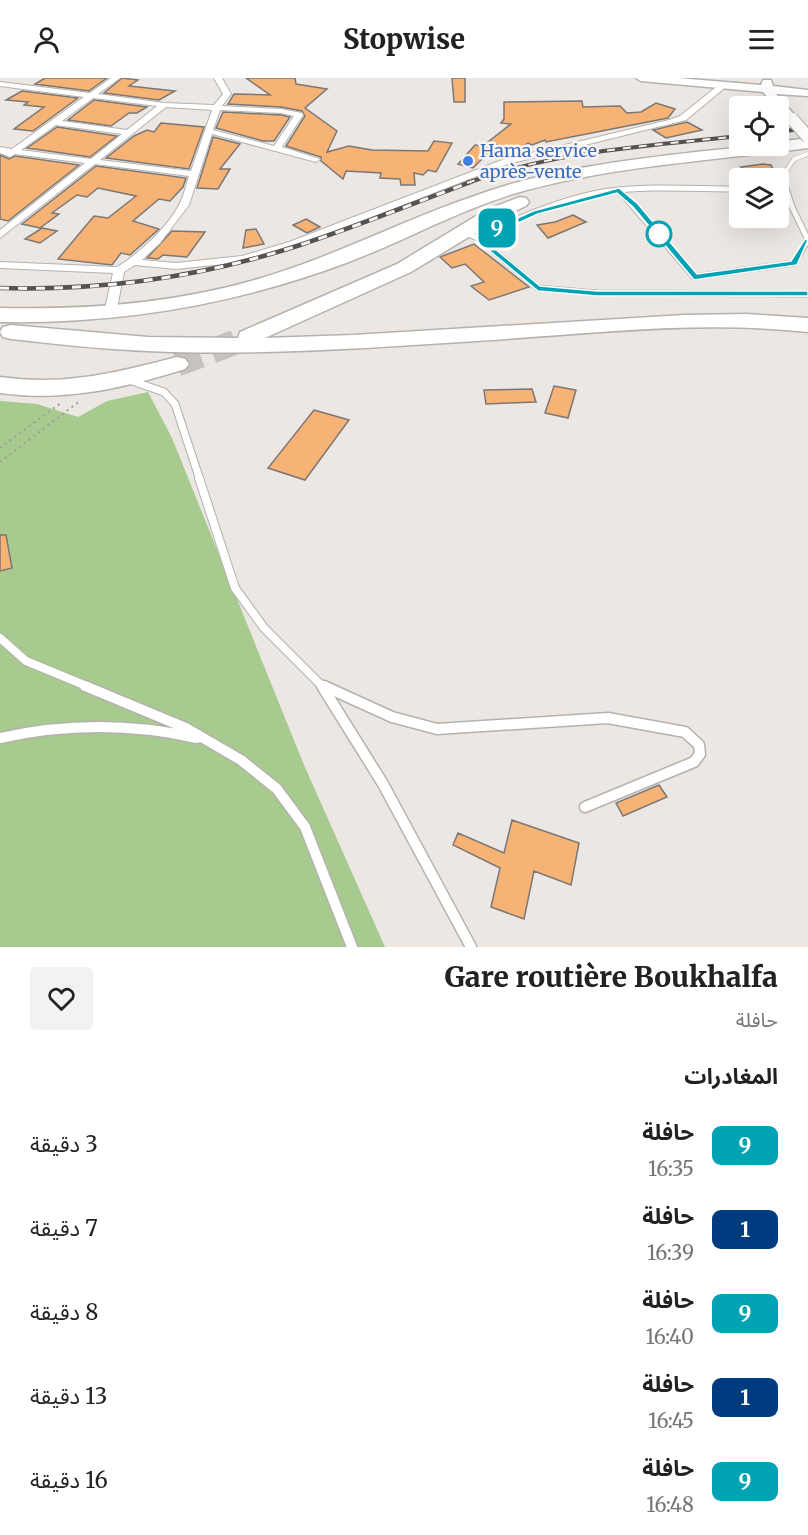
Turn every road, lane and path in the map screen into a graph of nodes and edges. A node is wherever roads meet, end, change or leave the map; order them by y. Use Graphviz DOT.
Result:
graph roads {
  1 [pos="116,78"];
  2 [pos="218,78"];
  3 [pos="641,78"];
  4 [pos="0,84"];
  5 [pos="767,84"];
  6 [pos="723,86"];
  7 [pos="808,93"];
  8 [pos="90,96"];
  9 [pos="164,105"];
  10 [pos="217,107"];
  11 [pos="54,122"];
  12 [pos="209,131"];
  13 [pos="130,133"];
  14 [pos="808,137"];
  15 [pos="808,146"];
  16 [pos="277,148"];
  17 [pos="0,150"];
  18 [pos="14,151"];
  19 [pos="808,154"];
  20 [pos="316,159"];
  21 [pos="0,161"];
  22 [pos="93,161"];
  23 [pos="788,168"];
  24 [pos="588,172"];
  25 [pos="194,174"];
  26 [pos="729,189"];
  27 [pos="619,190"];
  28 [pos="789,198"];
  29 [pos="0,235"];
  30 [pos="470,235"];
  31 [pos="808,240"];
  32 [pos="445,244"];
  33 [pos="133,262"];
  34 [pos="0,265"];
  35 [pos="118,270"];
  36 [pos="808,294"];
  37 [pos="110,314"];
  38 [pos="0,315"];
  39 [pos="808,325"];
  40 [pos="0,330"];
  41 [pos="248,337"];
  42 [pos="808,337"];
  43 [pos="0,341"];
  44 [pos="182,355"];
  45 [pos="128,379"];
  46 [pos="6,385"];
  47 [pos="91,387"];
  48 [pos="0,448"];
  49 [pos="0,462"];
  50 [pos="0,638"];
  51 [pos="321,684"];
  52 [pos="0,738"];
  53 [pos="208,741"];
  54 [pos="585,807"];
  55 [pos="352,947"];
  56 [pos="471,947"];
  1 -- 8 [label="street"];
  2 -- 10 [label="street"];
  3 -- 6 [label="street"];
  4 -- 8 [label="street"];
  5 -- 6 [label="street"];
  5 -- 7 [label="street"];
  5 -- 14 [label="street, bridge"];
  6 -- 33 [label="street"];
  8 -- 9 [label="street"];
  8 -- 11 [label="street"];
  9 -- 10 [label="street"];
  9 -- 13 [label="street"];
  10 -- 12 [label="street"];
  10 -- 16 [label="street"];
  11 -- 13 [label="street"];
  11 -- 18 [label="street"];
  12 -- 16 [label="street"];
  12 -- 25 [label="street"];
  13 -- 22 [label="street"];
  15 -- 24 [label="highway"];
  15 -- 30 [label="highway"];
  16 -- 20 [label="street"];
  17 -- 18 [label="street"];
  18 -- 21 [label="street"];
  18 -- 22 [label="street"];
  19 -- 23 [label="lane"];
  22 -- 25 [label="street"];
  22 -- 29 [label="street"];
  24 -- 30 [label="highway"];
  24 -- 37 [label="highway"];
  25 -- 33 [label="street"];
  26 -- 27 [label="lane"];
  27 -- 30 [label="lane"];
  27 -- 31 [label="lane"];
  28 -- 31 [label="lane"];
  30 -- 32 [label="highway"];
  30 -- 36 [label="lane"];
  32 -- 41 [label="highway"];
  32 -- 44 [label="highway"];
  33 -- 35 [label="street"];
  34 -- 35 [label="street"];
  35 -- 37 [label="street"];
  37 -- 38 [label="highway"];
  39 -- 44 [label="highway"];
  40 -- 44 [label="highway"];
  42 -- 43 [label="highway"];
  44 -- 45 [label="highway"];
  45 -- 47 [label="highway"];
  45 -- 51 [label="lane"];
  46 -- 47 [label="highway"];
  47 -- 48 [label="path"];
  47 -- 49 [label="path"];
  50 -- 53 [label="lane"];
  51 -- 54 [label="lane"];
  51 -- 56 [label="lane"];
  52 -- 53 [label="lane"];
  53 -- 55 [label="lane"];
}
